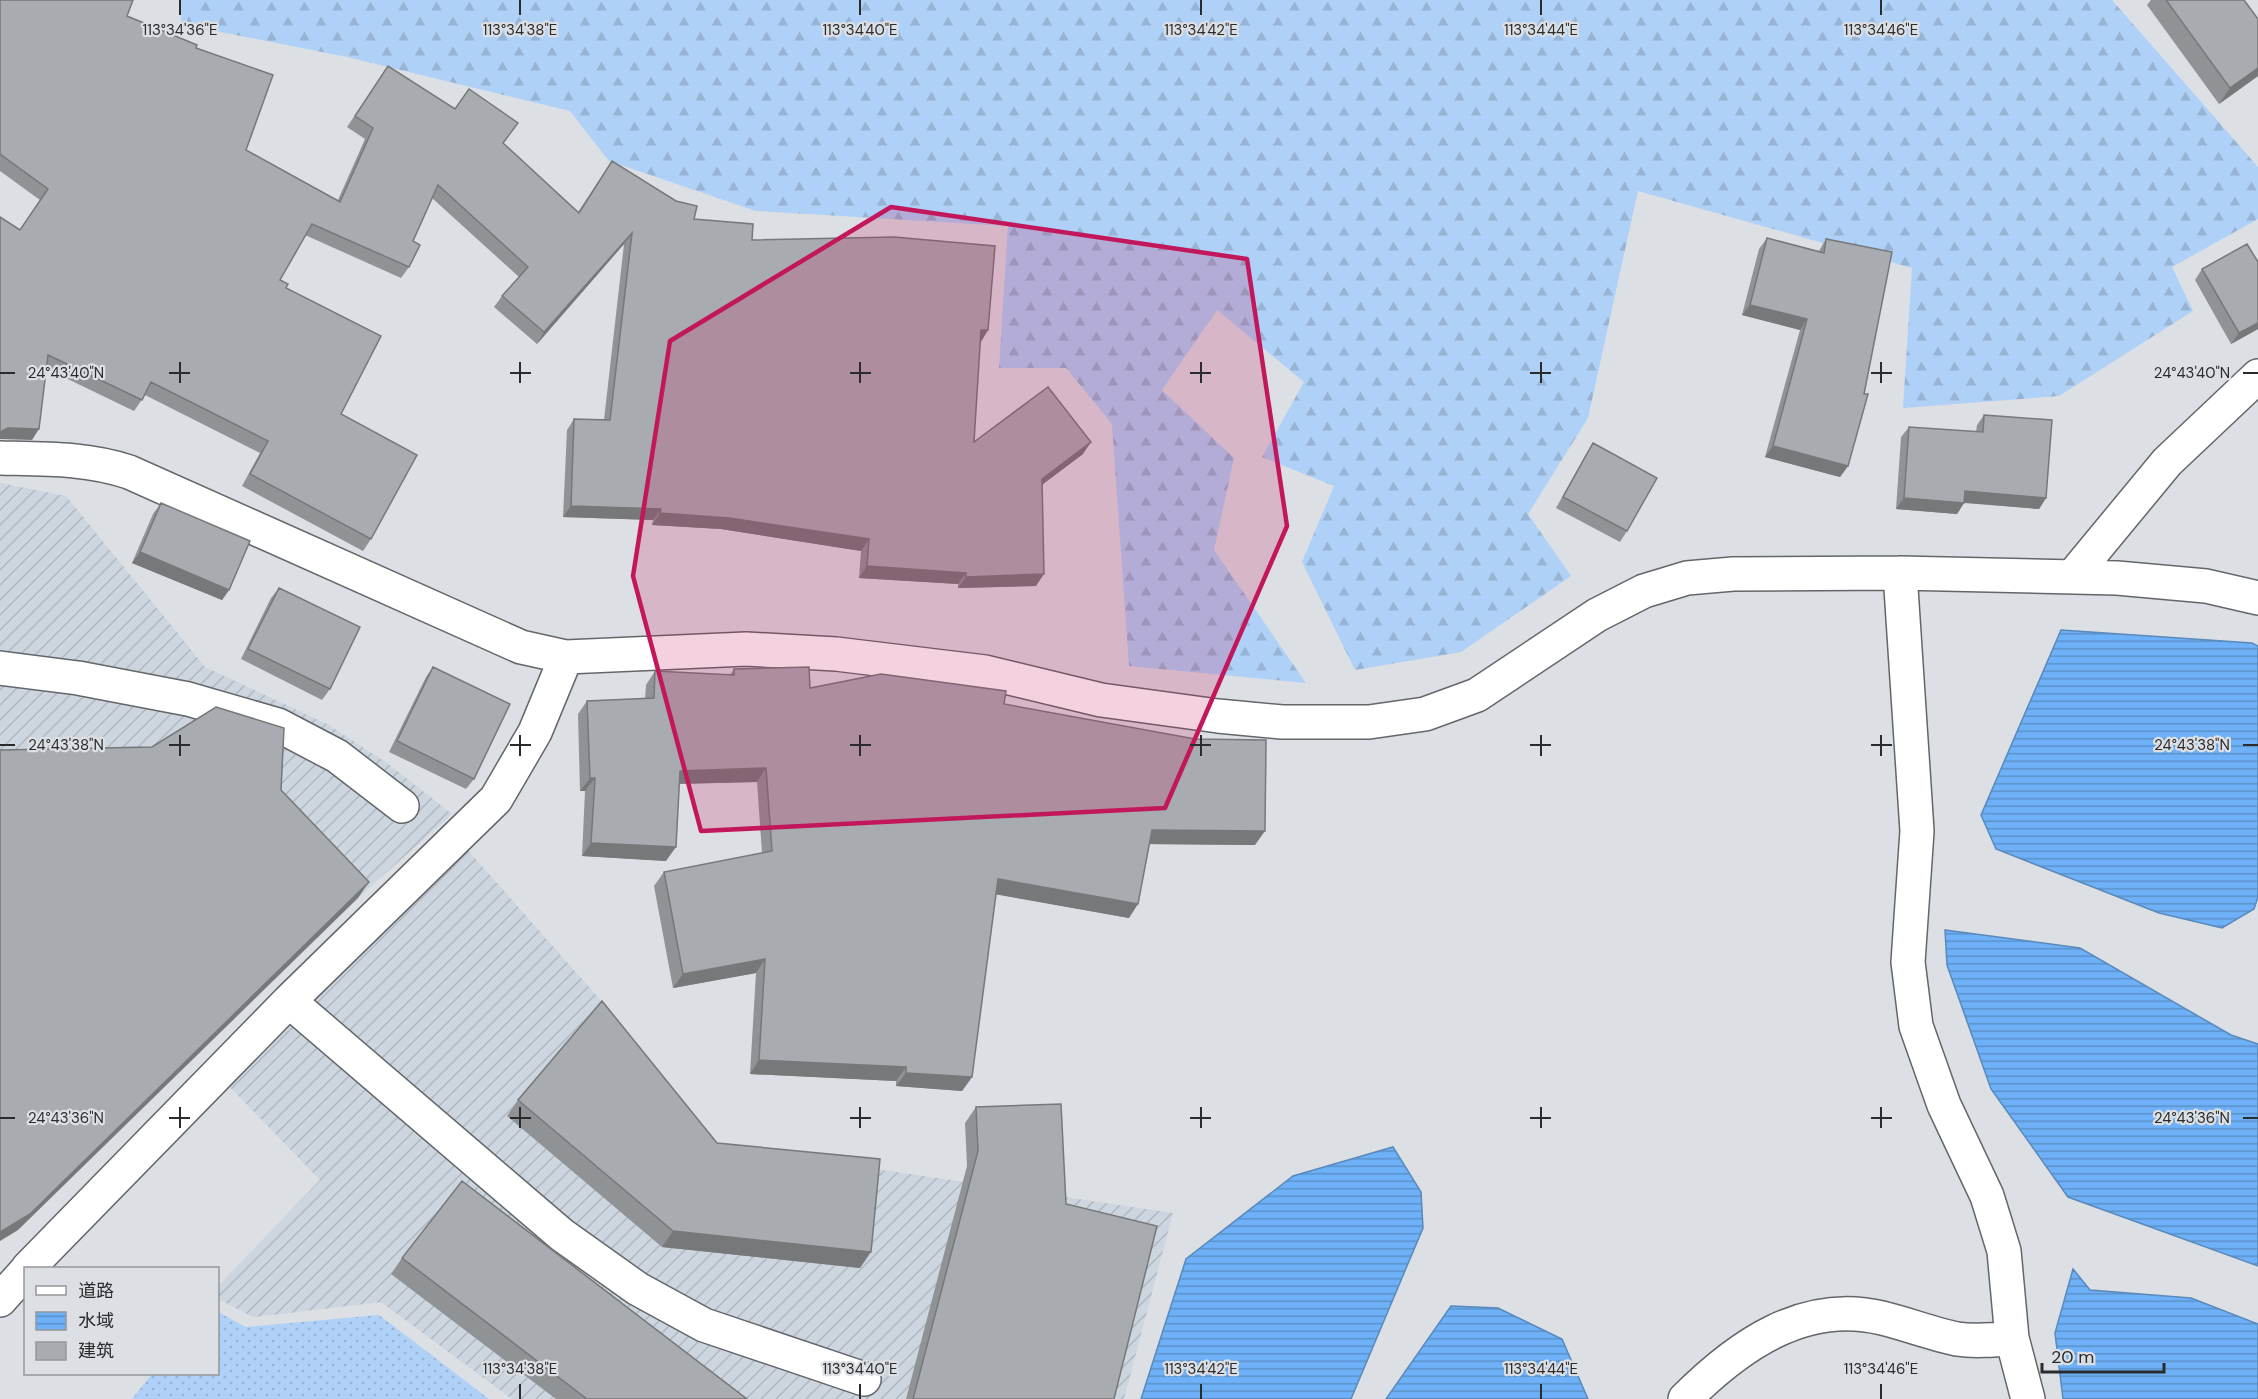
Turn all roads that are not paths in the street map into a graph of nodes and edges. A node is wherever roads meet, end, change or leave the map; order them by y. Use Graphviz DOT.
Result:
graph roads {
  1 [pos="2258,376"];
  2 [pos="0,459"];
  3 [pos="1900,573"];
  4 [pos="2072,577"];
  5 [pos="2258,598"];
  6 [pos="566,657"];
  7 [pos="0,668"];
  8 [pos="402,806"];
  9 [pos="289,1001"];
  10 [pos="30,1267"];
  11 [pos="24,1273"];
  12 [pos="0,1300"];
  13 [pos="2012,1338"];
  14 [pos="864,1379"];
  15 [pos="1685,1399"];
  16 [pos="2028,1399"];
  1 -- 4 [label="street"];
  2 -- 6 [label="street"];
  3 -- 4 [label="street"];
  3 -- 6 [label="street"];
  3 -- 13 [label="street"];
  4 -- 5 [label="street"];
  6 -- 9 [label="street"];
  7 -- 8 [label="street"];
  9 -- 10 [label="street"];
  9 -- 14 [label="street"];
  11 -- 12 [label="street"];
  13 -- 15 [label="street"];
  13 -- 16 [label="street"];
}
